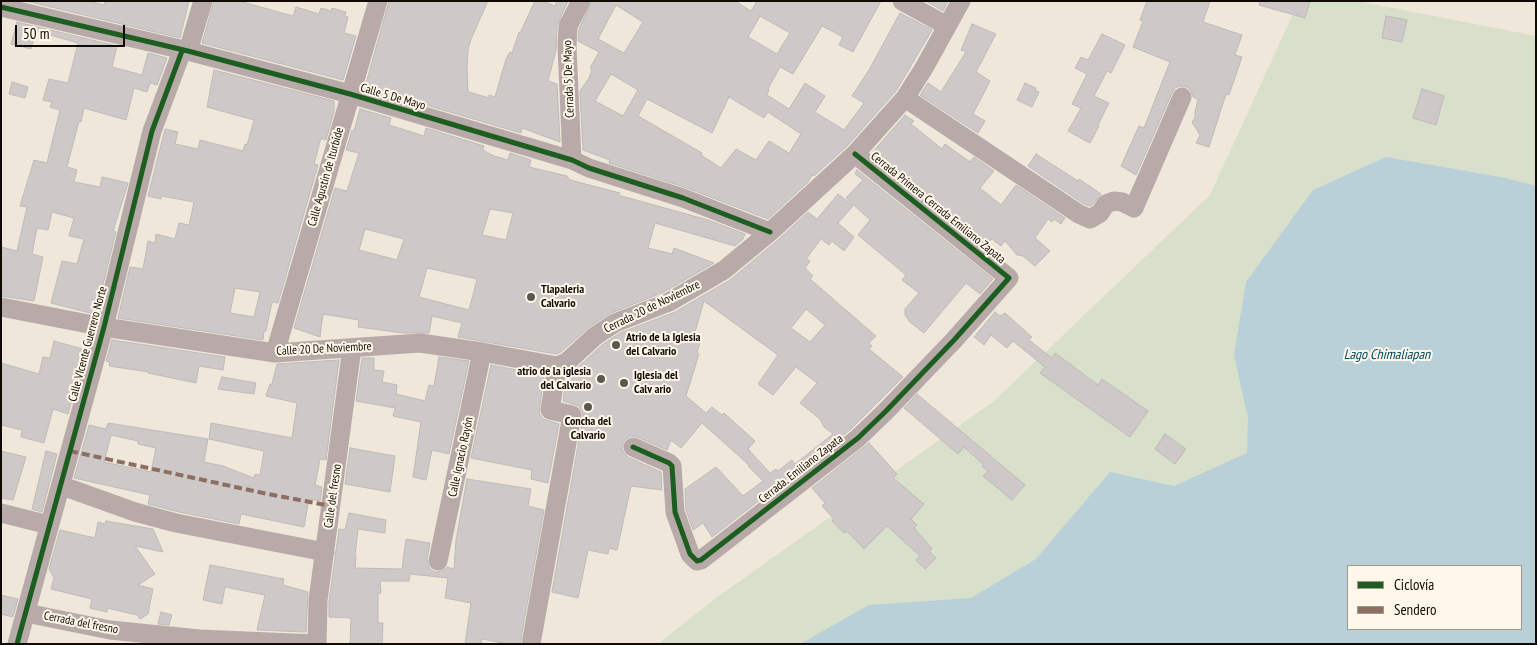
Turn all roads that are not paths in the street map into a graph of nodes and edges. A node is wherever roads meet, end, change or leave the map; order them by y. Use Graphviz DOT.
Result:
graph roads {
  1 [pos="203,1"];
  2 [pos="378,1"];
  3 [pos="581,1"];
  4 [pos="902,1"];
  5 [pos="961,1"];
  6 [pos="1,6"];
  7 [pos="947,26"];
  8 [pos="185,51"];
  9 [pos="350,94"];
  10 [pos="1182,96"];
  11 [pos="905,98"];
  12 [pos="855,154"];
  13 [pos="572,160"];
  14 [pos="770,232"];
  15 [pos="1009,278"];
  16 [pos="1,307"];
  17 [pos="104,327"];
  18 [pos="352,348"];
  19 [pos="482,352"];
  20 [pos="275,353"];
  21 [pos="557,366"];
  22 [pos="633,447"];
  23 [pos="62,484"];
  24 [pos="1,513"];
  25 [pos="48,525"];
  26 [pos="325,552"];
  27 [pos="438,561"];
  28 [pos="26,613"];
  29 [pos="17,644"];
  30 [pos="316,644"];
  31 [pos="531,644"];
  1 -- 8 [label="street, Calle VIcente Guerrero Norte"];
  2 -- 9 [label="street, Calle Agustín de Iturbide"];
  3 -- 13 [label="street, Cerrada 5 De Mayo"];
  4 -- 7 [label="street"];
  5 -- 7 [label="street, Cerrada 20 de Noviembre"];
  6 -- 8 [label="street, Calle 5 De Mayo"];
  7 -- 11 [label="street, Cerrada 20 de Noviembre"];
  8 -- 9 [label="street, Calle 5 De Mayo"];
  8 -- 17 [label="street, Calle VIcente Guerrero Norte"];
  9 -- 13 [label="street, Calle 5 De Mayo"];
  9 -- 20 [label="street, Calle Agustín de Iturbide"];
  10 -- 11 [label="street"];
  11 -- 12 [label="street, Cerrada 20 de Noviembre"];
  12 -- 14 [label="street, Cerrada 20 de Noviembre"];
  12 -- 15 [label="street, Cerrada Primera Cerrada Emiliano Zapata"];
  13 -- 14 [label="street, Calle 5 De Mayo"];
  14 -- 21 [label="street, Cerrada 20 de Noviembre"];
  15 -- 22 [label="street, Cerrada. Emiliano Zapata"];
  16 -- 17 [label="street, Calle 20 De Noviembre"];
  17 -- 20 [label="street, Calle 20 De Noviembre"];
  17 -- 23 [label="street, Calle VIcente Guerrero Norte"];
  18 -- 19 [label="street, Calle 20 De Noviembre"];
  18 -- 20 [label="street, Calle 20 De Noviembre"];
  18 -- 26 [label="street, Calle del fresno"];
  19 -- 21 [label="street, Calle 20 De Noviembre"];
  19 -- 27 [label="street, Calle Ignacio Rayón"];
  21 -- 31 [label="street"];
  23 -- 25 [label="street, Calle VIcente Guerrero Norte"];
  23 -- 26 [label="street"];
  24 -- 25 [label="street"];
  25 -- 28 [label="street, Calle VIcente Guerrero Norte"];
  26 -- 30 [label="street, Calle del fresno"];
  28 -- 29 [label="street, Calle VIcente Guerrero Norte"];
  28 -- 30 [label="street, Cerrada del fresno"];
}
